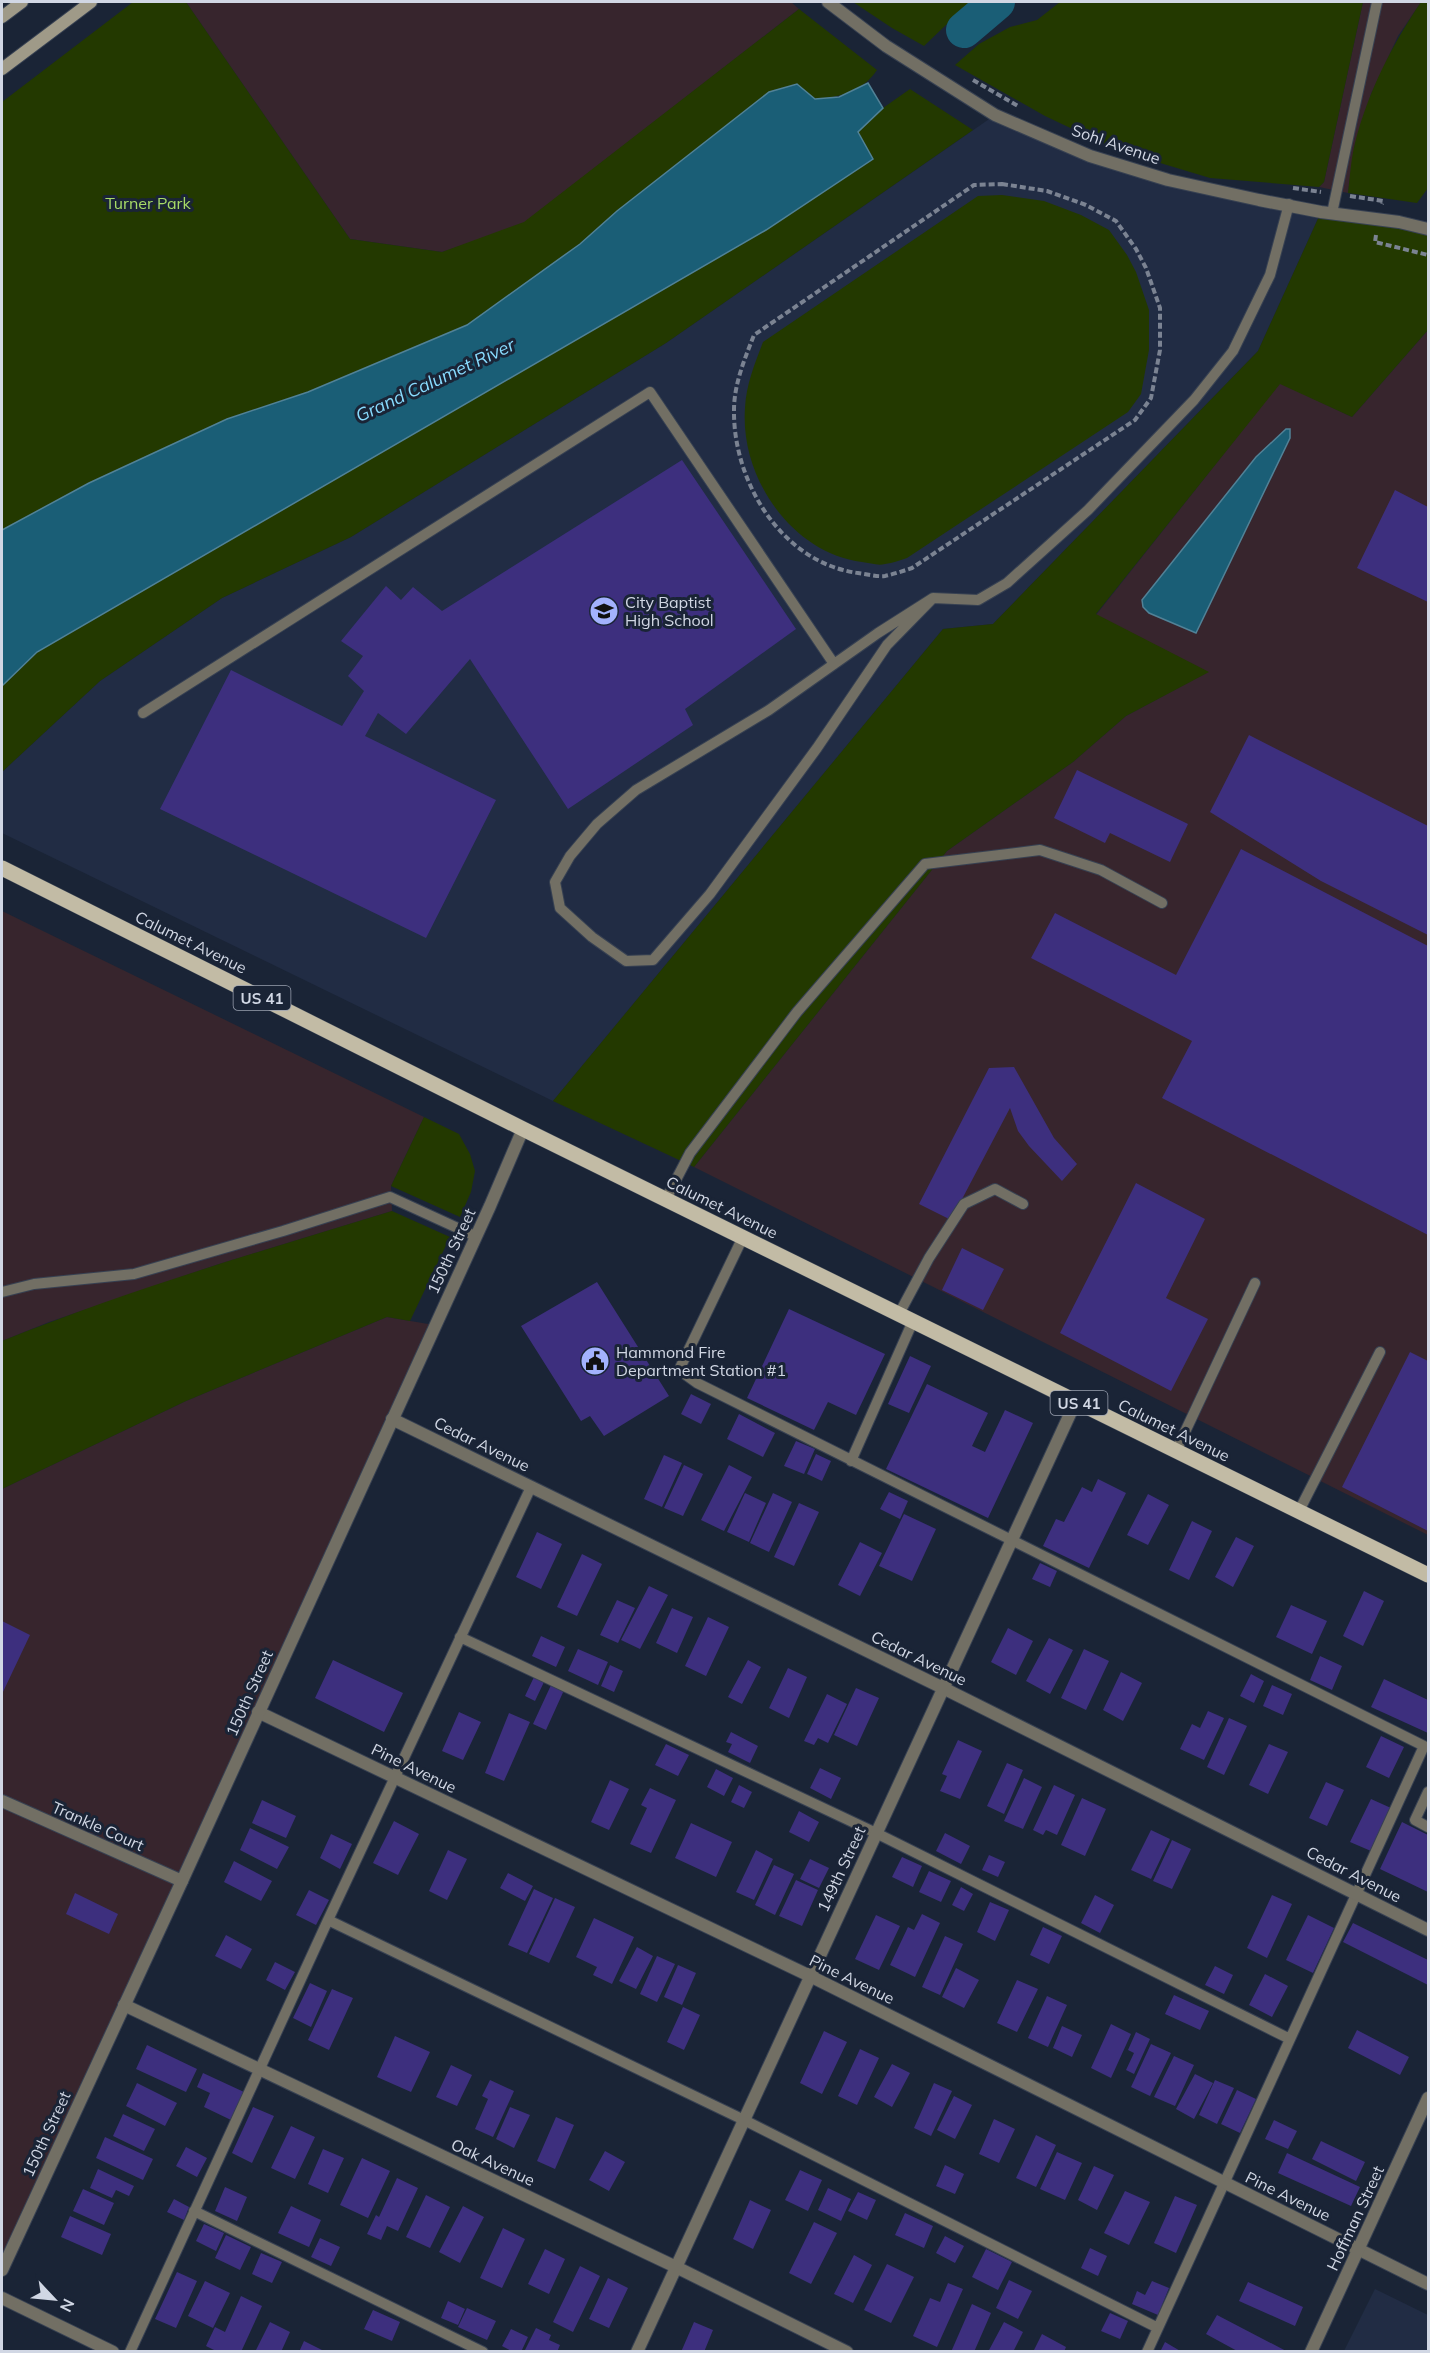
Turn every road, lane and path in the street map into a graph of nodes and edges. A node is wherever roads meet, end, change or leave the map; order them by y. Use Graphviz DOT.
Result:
graph roads {
  1 [pos="22,2"];
  2 [pos="91,2"];
  3 [pos="828,2"];
  4 [pos="1377,2"];
  5 [pos="2,17"];
  6 [pos="2,69"];
  7 [pos="968,77"];
  8 [pos="1025,110"];
  9 [pos="1290,188"];
  10 [pos="1335,194"];
  11 [pos="1383,201"];
  12 [pos="1289,204"];
  13 [pos="1332,213"];
  14 [pos="1377,229"];
  15 [pos="1428,230"];
  16 [pos="1428,255"];
  17 [pos="1146,268"];
  18 [pos="933,598"];
  19 [pos="834,664"];
  20 [pos="143,713"];
  21 [pos="2,868"];
  22 [pos="1162,903"];
  23 [pos="523,1129"];
  24 [pos="666,1199"];
  25 [pos="1023,1204"];
  26 [pos="475,1236"];
  27 [pos="743,1237"];
  28 [pos="1256,1283"];
  29 [pos="2,1292"];
  30 [pos="899,1314"];
  31 [pos="913,1321"];
  32 [pos="1380,1352"];
  33 [pos="1076,1401"];
  34 [pos="392,1419"];
  35 [pos="1176,1451"];
  36 [pos="851,1461"];
  37 [pos="531,1487"];
  38 [pos="1299,1511"];
  39 [pos="1011,1541"];
  40 [pos="1428,1575"];
  41 [pos="460,1637"];
  42 [pos="943,1688"];
  43 [pos="258,1712"];
  44 [pos="394,1777"];
  45 [pos="1428,1792"];
  46 [pos="2,1801"];
  47 [pos="1428,1827"];
  48 [pos="876,1833"];
  49 [pos="182,1881"];
  50 [pos="1356,1894"];
  51 [pos="328,1920"];
  52 [pos="1428,1930"];
  53 [pos="810,1976"];
  54 [pos="124,2005"];
  55 [pos="1290,2039"];
  56 [pos="259,2069"];
  57 [pos="1428,2098"];
  58 [pos="744,2120"];
  59 [pos="1224,2183"];
  60 [pos="194,2211"];
  61 [pos="1358,2249"];
  62 [pos="676,2267"];
  63 [pos="2,2270"];
  64 [pos="1428,2284"];
  65 [pos="2,2298"];
  66 [pos="1158,2328"];
  67 [pos="113,2352"];
  68 [pos="130,2352"];
  69 [pos="483,2352"];
  70 [pos="637,2352"];
  71 [pos="847,2352"];
  72 [pos="1147,2352"];
  73 [pos="1311,2352"];
  1 -- 5 [label="main road"];
  2 -- 6 [label="main road"];
  3 -- 12 [label="street, Sohl Avenue"];
  4 -- 10 [label="lane"];
  7 -- 8 [label="path"];
  9 -- 10 [label="path"];
  10 -- 11 [label="path"];
  10 -- 13 [label="lane"];
  12 -- 13 [label="street, Sohl Avenue"];
  12 -- 18 [label="lane"];
  13 -- 15 [label="street, Sohl Avenue"];
  14 -- 16 [label="path"];
  17 -- 17 [label="path"];
  18 -- 19 [label="lane"];
  18 -- 19 [label="lane"];
  19 -- 20 [label="lane"];
  21 -- 23 [label="main road, Calumet Avenue / US 41"];
  22 -- 24 [label="lane"];
  23 -- 24 [label="main road, Calumet Avenue / US 41"];
  23 -- 26 [label="street, 150th Street"];
  24 -- 27 [label="main road, Calumet Avenue / US 41"];
  25 -- 30 [label="lane"];
  26 -- 29 [label="lane"];
  26 -- 34 [label="street, 150th Street"];
  27 -- 30 [label="main road, Calumet Avenue / US 41"];
  27 -- 36 [label="lane"];
  28 -- 35 [label="lane"];
  30 -- 31 [label="main road, Calumet Avenue / US 41"];
  31 -- 33 [label="main road, Calumet Avenue / US 41"];
  31 -- 36 [label="lane"];
  32 -- 38 [label="lane"];
  33 -- 35 [label="main road, Calumet Avenue / US 41"];
  33 -- 39 [label="street, 149th Street"];
  34 -- 37 [label="street, Cedar Avenue"];
  34 -- 43 [label="street, 150th Street"];
  35 -- 38 [label="main road, Calumet Avenue / US 41"];
  36 -- 39 [label="lane"];
  37 -- 41 [label="lane"];
  37 -- 42 [label="street, Cedar Avenue"];
  38 -- 40 [label="main road, Calumet Avenue / US 41"];
  39 -- 42 [label="street, 149th Street"];
  39 -- 50 [label="lane"];
  41 -- 44 [label="lane"];
  41 -- 48 [label="lane"];
  42 -- 48 [label="street, 149th Street"];
  42 -- 50 [label="street, Cedar Avenue"];
  43 -- 44 [label="street, Pine Avenue"];
  43 -- 49 [label="street, 150th Street"];
  44 -- 51 [label="lane"];
  44 -- 53 [label="street, Pine Avenue"];
  45 -- 47 [label="lane"];
  46 -- 49 [label="street, Trankle Court"];
  48 -- 53 [label="street, 149th Street"];
  48 -- 55 [label="lane"];
  49 -- 54 [label="street, 150th Street"];
  50 -- 52 [label="street, Cedar Avenue"];
  50 -- 55 [label="lane"];
  51 -- 56 [label="lane"];
  51 -- 58 [label="lane"];
  53 -- 58 [label="street, 149th Street"];
  53 -- 59 [label="street, Pine Avenue"];
  54 -- 56 [label="street, Oak Avenue"];
  54 -- 63 [label="street, 150th Street"];
  55 -- 59 [label="lane"];
  56 -- 60 [label="lane"];
  56 -- 62 [label="street, Oak Avenue"];
  57 -- 61 [label="street, Hoffman Street"];
  58 -- 62 [label="street, 149th Street"];
  58 -- 66 [label="lane"];
  59 -- 61 [label="street, Pine Avenue"];
  59 -- 66 [label="lane"];
  60 -- 68 [label="lane"];
  60 -- 69 [label="lane"];
  61 -- 64 [label="street, Pine Avenue"];
  61 -- 73 [label="street, Hoffman Street"];
  62 -- 70 [label="street, 149th Street"];
  62 -- 71 [label="street, Oak Avenue"];
  65 -- 67 [label="street"];
  66 -- 72 [label="lane"];
}
